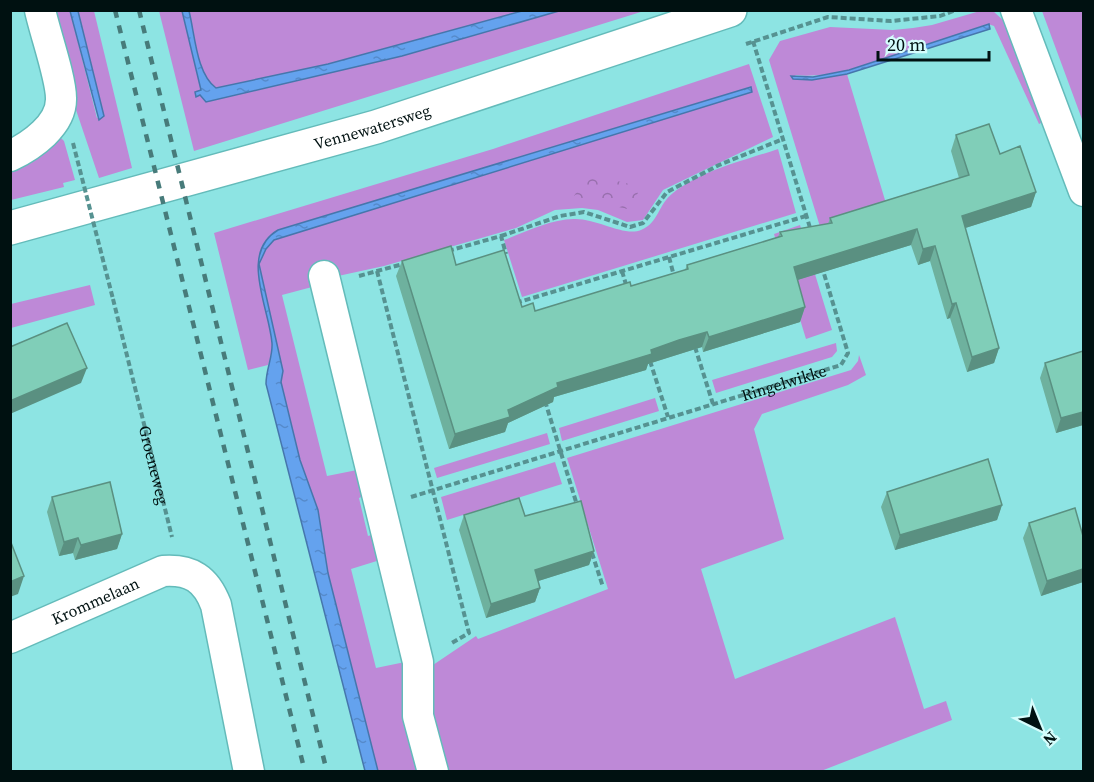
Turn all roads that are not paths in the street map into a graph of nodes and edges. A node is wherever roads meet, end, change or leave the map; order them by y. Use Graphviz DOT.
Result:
graph roads {
  1 [pos="40,10"];
  2 [pos="730,10"];
  3 [pos="1016,10"];
  4 [pos="10,156"];
  5 [pos="1083,191"];
  6 [pos="10,228"];
  7 [pos="325,281"];
  8 [pos="10,638"];
  9 [pos="249,771"];
  10 [pos="433,771"];
  1 -- 4 [label="street"];
  2 -- 6 [label="street, Vennewatersweg"];
  3 -- 5 [label="street"];
  7 -- 10 [label="street"];
  8 -- 9 [label="street, Krommelaan"];
}
